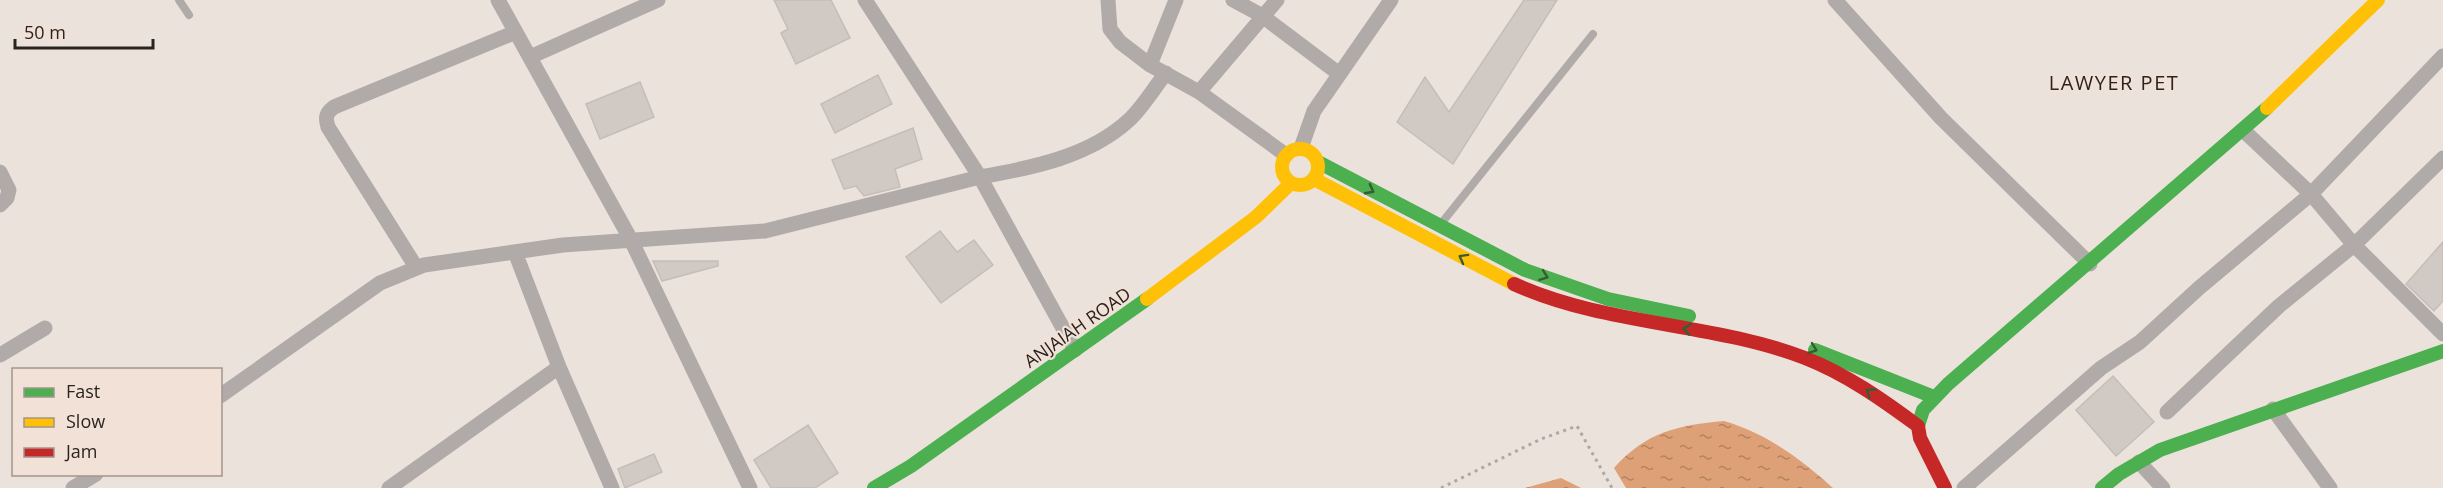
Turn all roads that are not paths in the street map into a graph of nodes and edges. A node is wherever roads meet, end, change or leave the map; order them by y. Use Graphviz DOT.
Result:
graph roads {
  1 [pos="179,0"];
  2 [pos="498,0"];
  3 [pos="658,0"];
  4 [pos="865,0"];
  5 [pos="1108,0"];
  6 [pos="1176,0"];
  7 [pos="1233,0"];
  8 [pos="1277,0"];
  9 [pos="1391,0"];
  10 [pos="1835,0"];
  11 [pos="2378,0"];
  12 [pos="189,15"];
  13 [pos="1261,15"];
  14 [pos="516,32"];
  15 [pos="1593,34"];
  16 [pos="2443,56"];
  17 [pos="530,57"];
  18 [pos="1150,65"];
  19 [pos="1166,73"];
  20 [pos="1338,73"];
  21 [pos="1200,92"];
  22 [pos="2244,131"];
  23 [pos="1301,148"];
  24 [pos="1286,155"];
  25 [pos="2443,158"];
  26 [pos="1318,162"];
  27 [pos="0,172"];
  28 [pos="980,177"];
  29 [pos="1314,179"];
  30 [pos="1291,183"];
  31 [pos="2311,194"];
  32 [pos="0,205"];
  33 [pos="1439,226"];
  34 [pos="631,240"];
  35 [pos="2355,245"];
  36 [pos="515,252"];
  37 [pos="2090,264"];
  38 [pos="416,267"];
  39 [pos="45,328"];
  40 [pos="2443,334"];
  41 [pos="1075,350"];
  42 [pos="2443,351"];
  43 [pos="0,355"];
  44 [pos="559,367"];
  45 [pos="222,395"];
  46 [pos="1934,398"];
  47 [pos="2273,409"];
  48 [pos="2167,412"];
  49 [pos="1918,426"];
  50 [pos="2139,462"];
  51 [pos="93,476"];
  52 [pos="73,488"];
  53 [pos="389,488"];
  54 [pos="612,488"];
  55 [pos="750,488"];
  56 [pos="874,488"];
  57 [pos="1945,488"];
  58 [pos="1964,488"];
  59 [pos="2102,488"];
  60 [pos="2163,488"];
  61 [pos="2330,488"];
  1 -- 12 [label="lane"];
  2 -- 14 [label="street"];
  3 -- 17 [label="street"];
  4 -- 28 [label="street"];
  5 -- 18 [label="street"];
  6 -- 18 [label="street"];
  7 -- 13 [label="street"];
  8 -- 13 [label="street"];
  9 -- 20 [label="street"];
  10 -- 37 [label="street"];
  11 -- 22 [label="street"];
  13 -- 20 [label="street"];
  13 -- 21 [label="street"];
  14 -- 17 [label="street"];
  14 -- 38 [label="street"];
  15 -- 33 [label="lane"];
  16 -- 31 [label="street"];
  17 -- 34 [label="street"];
  18 -- 19 [label="street"];
  19 -- 21 [label="street"];
  19 -- 28 [label="street"];
  20 -- 23 [label="street"];
  21 -- 24 [label="street"];
  22 -- 31 [label="street"];
  22 -- 37 [label="street"];
  23 -- 24 [label="street"];
  23 -- 26 [label="street"];
  24 -- 30 [label="street"];
  25 -- 35 [label="street"];
  26 -- 29 [label="street"];
  26 -- 33 [label="street, one-way"];
  27 -- 32 [label="street"];
  28 -- 34 [label="street"];
  28 -- 41 [label="street"];
  29 -- 30 [label="street"];
  49 -- 29 [label="street, one-way"];
  30 -- 41 [label="street, ANJAIAH ROAD"];
  31 -- 35 [label="street"];
  31 -- 58 [label="street"];
  33 -- 46 [label="street, one-way"];
  34 -- 36 [label="street"];
  34 -- 55 [label="street"];
  35 -- 40 [label="street"];
  35 -- 48 [label="street"];
  36 -- 38 [label="street"];
  36 -- 44 [label="street"];
  37 -- 46 [label="street"];
  38 -- 45 [label="street"];
  39 -- 43 [label="street"];
  41 -- 56 [label="street, ANJAIAH ROAD"];
  42 -- 47 [label="street"];
  44 -- 53 [label="street"];
  44 -- 54 [label="street"];
  46 -- 49 [label="street"];
  47 -- 50 [label="street"];
  47 -- 61 [label="street"];
  49 -- 57 [label="street"];
  50 -- 59 [label="street"];
  50 -- 60 [label="street"];
  51 -- 52 [label="street"];
}
